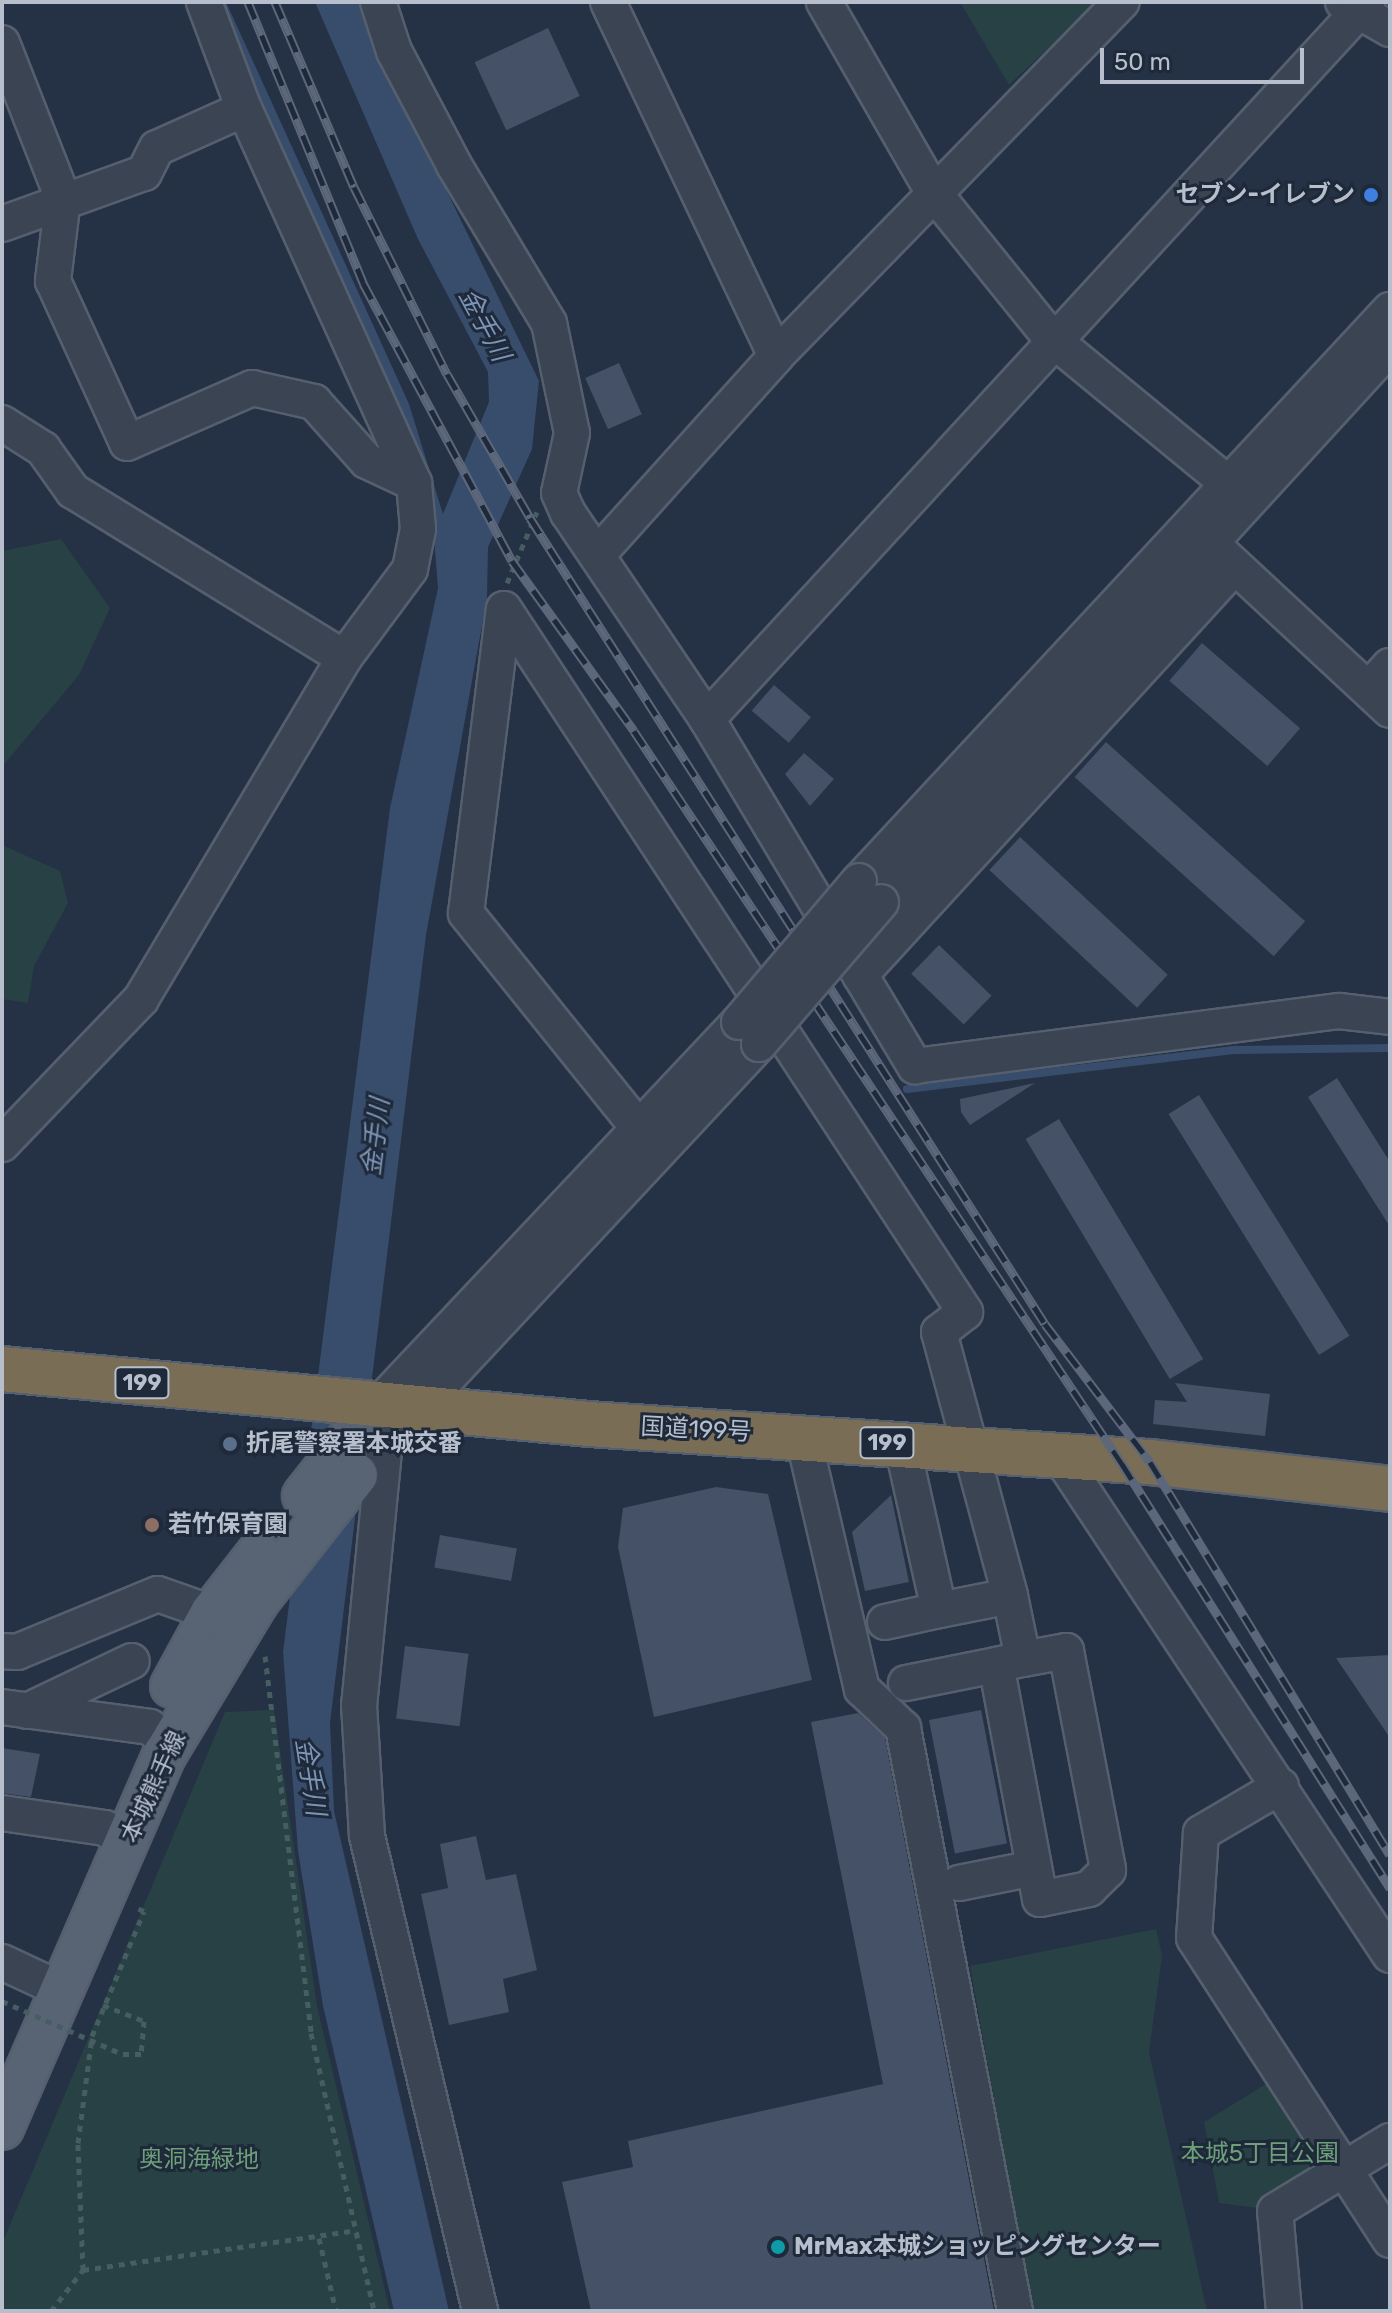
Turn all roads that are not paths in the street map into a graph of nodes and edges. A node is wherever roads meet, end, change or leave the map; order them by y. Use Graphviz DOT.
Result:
graph roads {
  1 [pos="204,2"];
  2 [pos="378,2"];
  3 [pos="608,2"];
  4 [pos="824,2"];
  5 [pos="1122,2"];
  6 [pos="1357,4"];
  7 [pos="1390,29"];
  8 [pos="2,43"];
  9 [pos="244,109"];
  10 [pos="934,193"];
  11 [pos="62,210"];
  12 [pos="2,224"];
  13 [pos="1390,310"];
  14 [pos="1052,339"];
  15 [pos="1390,347"];
  16 [pos="776,356"];
  17 [pos="2,423"];
  18 [pos="414,483"];
  19 [pos="1238,493"];
  20 [pos="598,554"];
  21 [pos="1223,555"];
  22 [pos="344,658"];
  23 [pos="1383,688"];
  24 [pos="707,719"];
  25 [pos="870,892"];
  26 [pos="860,975"];
  27 [pos="1390,1017"];
  28 [pos="749,1033"];
  29 [pos="637,1126"];
  30 [pos="2,1144"];
  31 [pos="2,1369"];
  32 [pos="389,1417"];
  33 [pos="803,1436"];
  34 [pos="902,1444"];
  35 [pos="976,1450"];
  36 [pos="1061,1458"];
  37 [pos="356,1475"];
  38 [pos="1390,1489"];
  39 [pos="265,1575"];
  40 [pos="1010,1596"];
  41 [pos="939,1610"];
  42 [pos="212,1613"];
  43 [pos="885,1622"];
  44 [pos="2,1651"];
  45 [pos="132,1661"];
  46 [pos="1010,1662"];
  47 [pos="906,1683"];
  48 [pos="14,1709"];
  49 [pos="160,1736"];
  50 [pos="1281,1786"];
  51 [pos="2,1813"];
  52 [pos="116,1835"];
  53 [pos="1034,1868"];
  54 [pos="959,1883"];
  55 [pos="1390,1955"];
  56 [pos="34,1977"];
  57 [pos="2,2062"];
  58 [pos="2,2128"];
  59 [pos="1390,2141"];
  60 [pos="1345,2168"];
  61 [pos="1390,2240"];
  62 [pos="480,2311"];
  63 [pos="1015,2311"];
  64 [pos="1284,2311"];
  1 -- 9 [label="street"];
  2 -- 20 [label="street"];
  3 -- 16 [label="street"];
  4 -- 10 [label="street"];
  5 -- 10 [label="street"];
  6 -- 7 [label="street"];
  6 -- 14 [label="street"];
  8 -- 11 [label="street"];
  9 -- 11 [label="street"];
  9 -- 18 [label="street"];
  10 -- 14 [label="street"];
  10 -- 16 [label="street"];
  11 -- 12 [label="street"];
  11 -- 18 [label="street"];
  13 -- 19 [label="street"];
  14 -- 19 [label="street"];
  14 -- 24 [label="street"];
  15 -- 19 [label="street"];
  16 -- 20 [label="street"];
  17 -- 22 [label="street"];
  18 -- 22 [label="street"];
  19 -- 21 [label="street"];
  19 -- 25 [label="street"];
  20 -- 24 [label="street"];
  21 -- 23 [label="street"];
  21 -- 25 [label="street"];
  21 -- 26 [label="street"];
  22 -- 30 [label="street"];
  24 -- 26 [label="street"];
  25 -- 28 [label="street, bridge"];
  26 -- 27 [label="street"];
  28 -- 29 [label="street"];
  28 -- 32 [label="street"];
  29 -- 32 [label="street"];
  29 -- 35 [label="street"];
  31 -- 32 [label="highway, 国道199号 / 199"];
  32 -- 33 [label="highway, 国道199号 / 199"];
  32 -- 37 [label="street"];
  32 -- 39 [label="main road, 本城熊手線"];
  32 -- 62 [label="street"];
  33 -- 34 [label="highway, 国道199号 / 199"];
  33 -- 63 [label="street"];
  34 -- 35 [label="highway, 国道199号 / 199"];
  34 -- 41 [label="street"];
  35 -- 36 [label="highway, 国道199号 / 199"];
  35 -- 40 [label="street"];
  36 -- 38 [label="highway, 国道199号 / 199"];
  36 -- 50 [label="street"];
  37 -- 39 [label="main road, 本城熊手線"];
  39 -- 42 [label="main road, 本城熊手線"];
  39 -- 49 [label="main road, 本城熊手線"];
  40 -- 41 [label="street"];
  40 -- 46 [label="street"];
  41 -- 43 [label="street"];
  42 -- 44 [label="street"];
  42 -- 49 [label="main road, 本城熊手線"];
  45 -- 48 [label="street"];
  46 -- 47 [label="street"];
  46 -- 53 [label="street"];
  46 -- 53 [label="street"];
  48 -- 49 [label="street"];
  49 -- 52 [label="main road, 本城熊手線"];
  50 -- 55 [label="street"];
  50 -- 60 [label="street"];
  51 -- 52 [label="street"];
  52 -- 56 [label="main road, 本城熊手線"];
  52 -- 56 [label="main road, 本城熊手線"];
  53 -- 54 [label="street"];
  56 -- 57 [label="main road, 本城熊手線"];
  56 -- 58 [label="main road, 本城熊手線"];
  59 -- 60 [label="street"];
  60 -- 61 [label="street"];
  60 -- 64 [label="street"];
}
